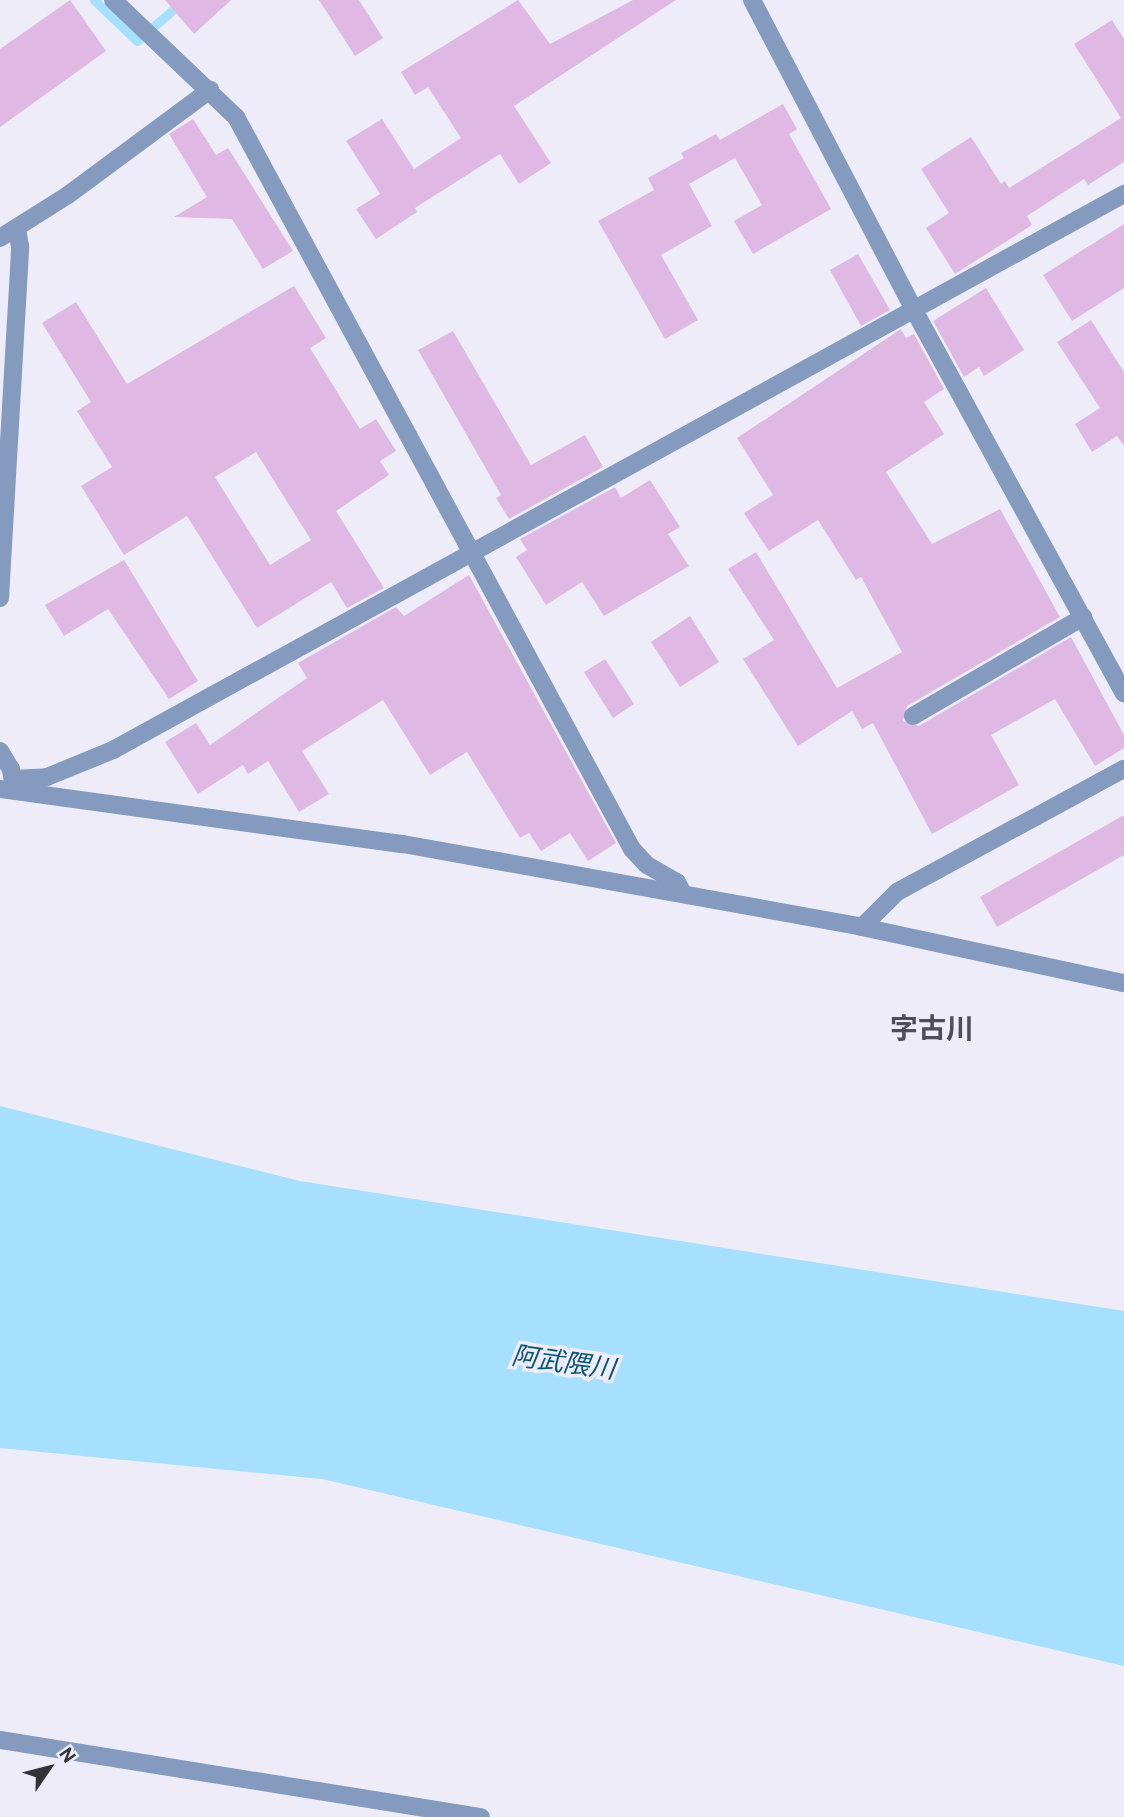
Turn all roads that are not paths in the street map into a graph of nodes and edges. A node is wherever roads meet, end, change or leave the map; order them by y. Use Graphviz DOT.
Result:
graph roads {
  1 [pos="113,0"];
  2 [pos="752,0"];
  3 [pos="211,90"];
  4 [pos="1124,194"];
  5 [pos="17,228"];
  6 [pos="0,238"];
  7 [pos="914,310"];
  8 [pos="473,550"];
  9 [pos="0,598"];
  10 [pos="1083,617"];
  11 [pos="1124,693"];
  12 [pos="913,716"];
  13 [pos="0,751"];
  14 [pos="1124,769"];
  15 [pos="9,786"];
  16 [pos="682,892"];
  17 [pos="862,927"];
  18 [pos="1124,983"];
  19 [pos="0,1740"];
  20 [pos="481,1817"];
  1 -- 3 [label="street"];
  2 -- 7 [label="street"];
  3 -- 5 [label="street"];
  3 -- 8 [label="street"];
  4 -- 7 [label="street"];
  5 -- 6 [label="street"];
  5 -- 9 [label="street"];
  7 -- 8 [label="street"];
  7 -- 10 [label="street"];
  8 -- 15 [label="street"];
  8 -- 16 [label="street"];
  10 -- 11 [label="street"];
  10 -- 12 [label="street"];
  13 -- 15 [label="street"];
  14 -- 17 [label="street"];
  15 -- 16 [label="street"];
  16 -- 17 [label="street"];
  17 -- 18 [label="street"];
  19 -- 20 [label="street"];
}
